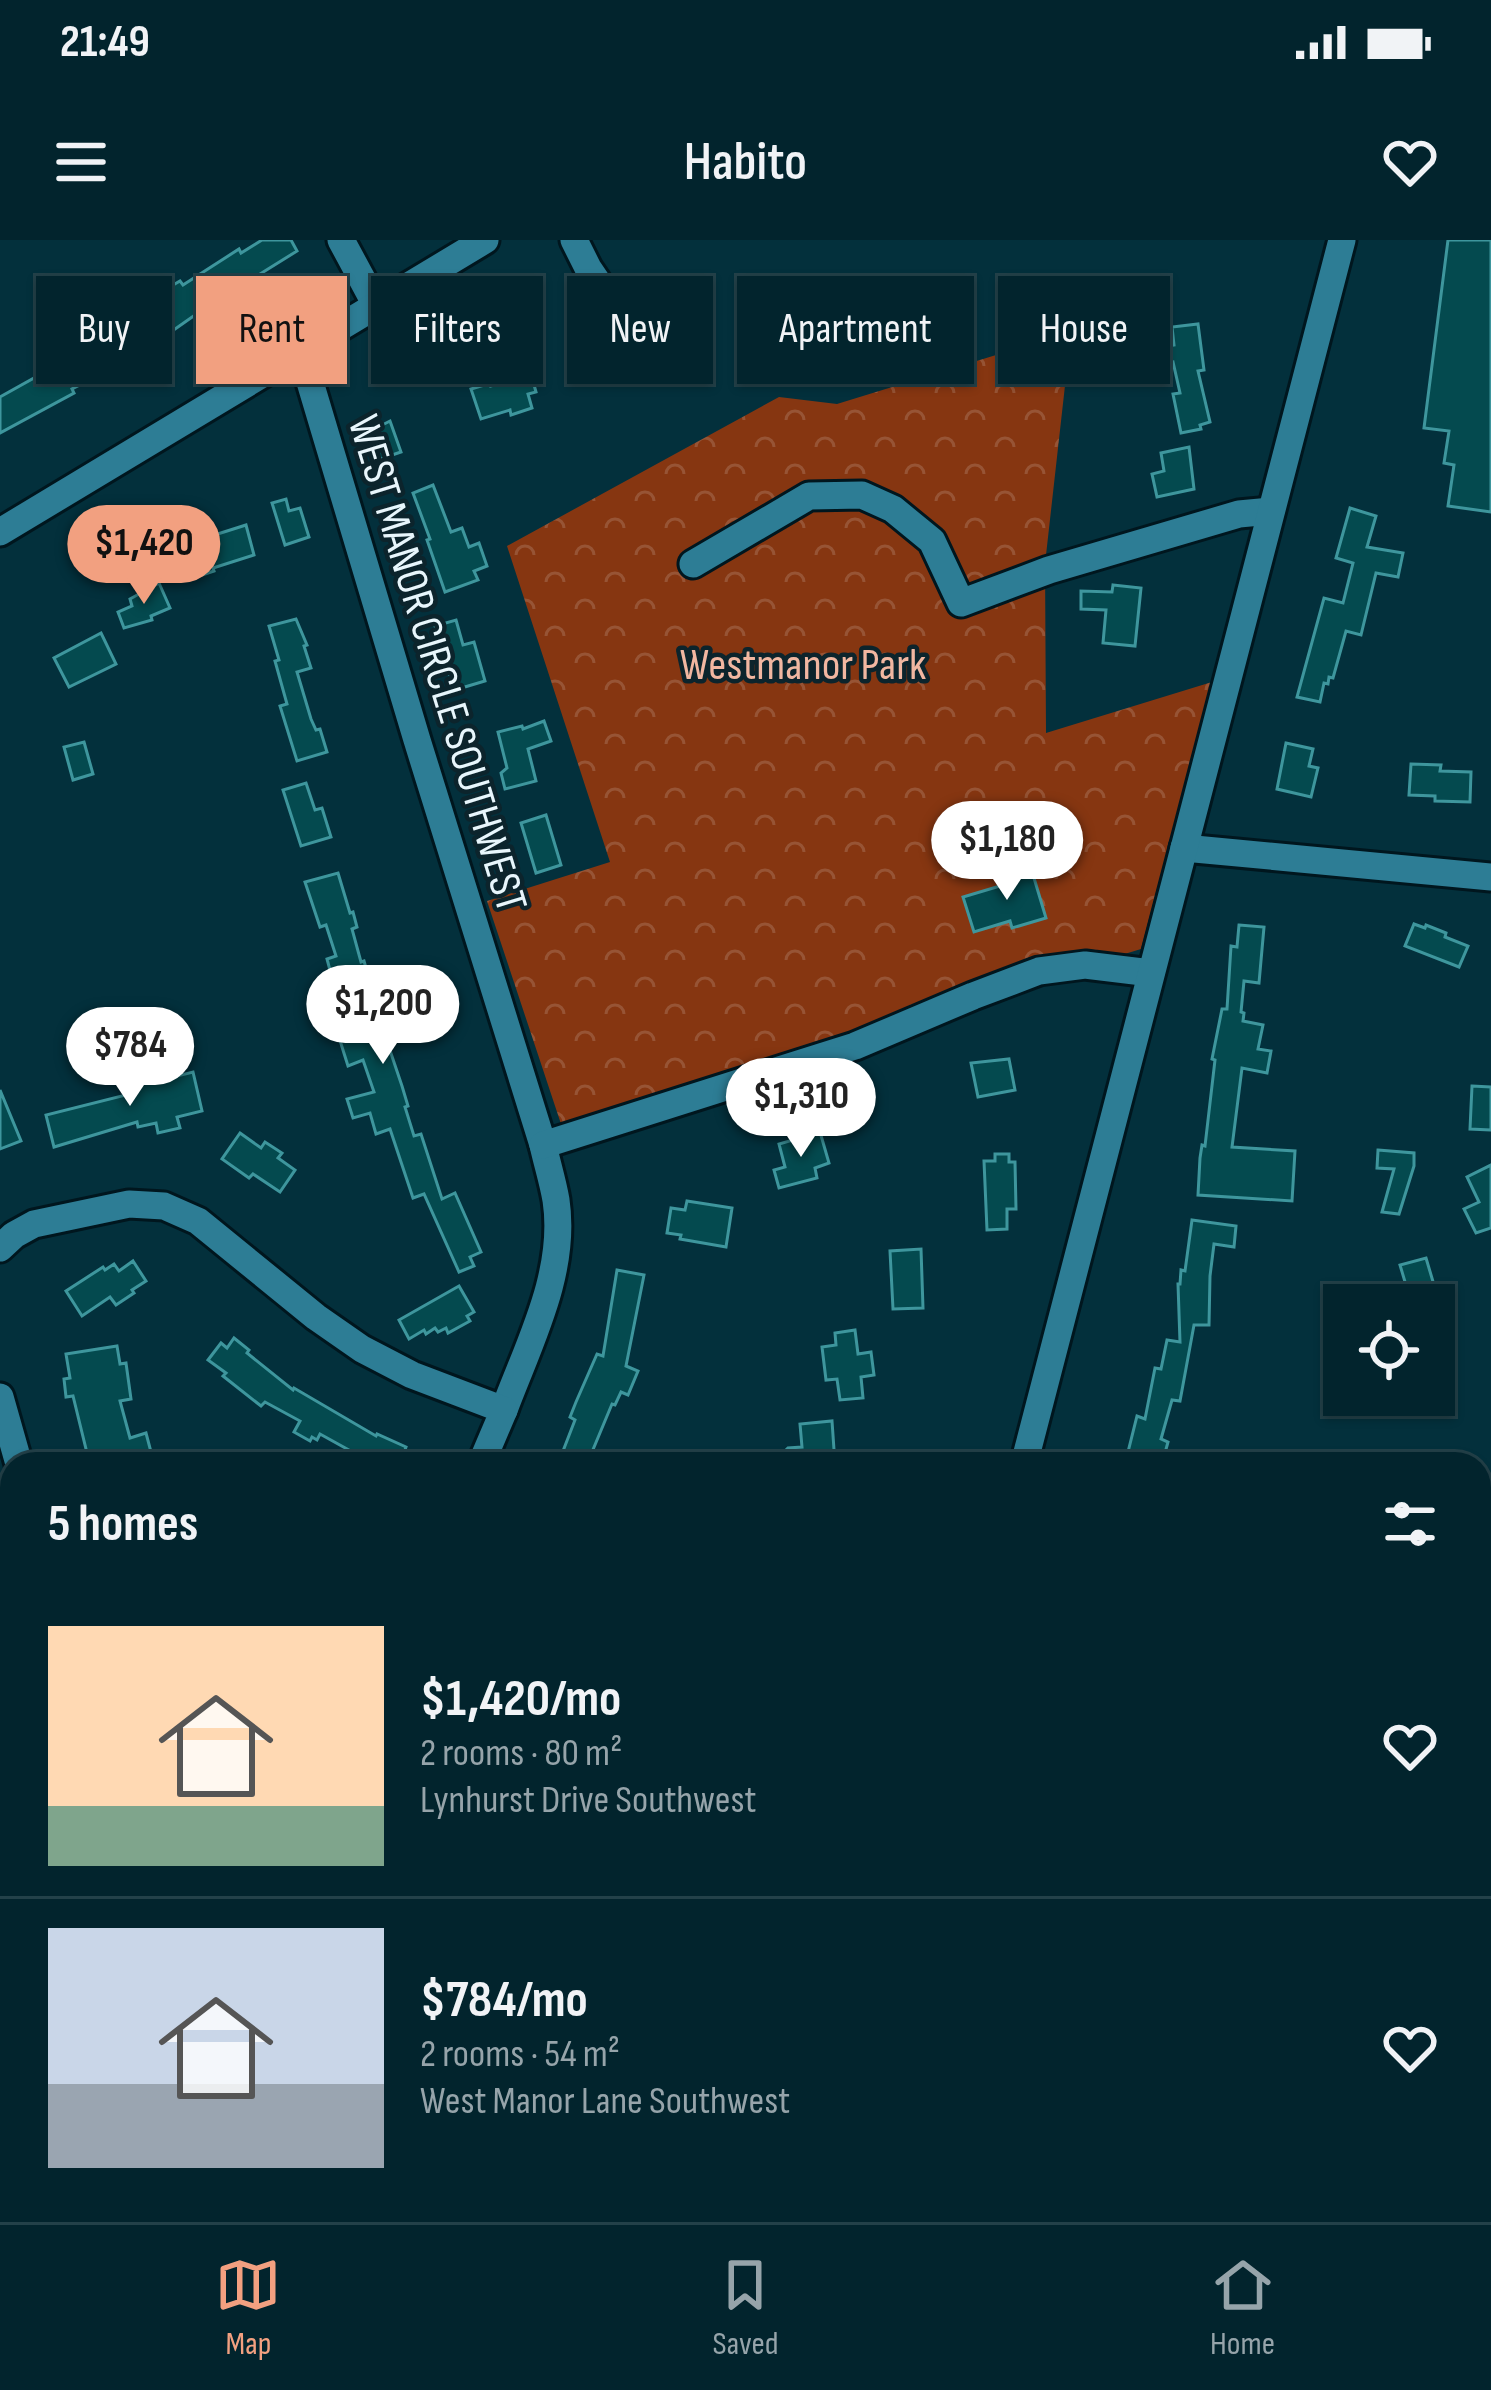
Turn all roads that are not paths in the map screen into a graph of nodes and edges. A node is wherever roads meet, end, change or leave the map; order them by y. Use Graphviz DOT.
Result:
graph roads {
  1 [pos="341,240"];
  2 [pos="485,240"];
  3 [pos="574,240"];
  4 [pos="1342,240"];
  5 [pos="425,276"];
  6 [pos="593,276"];
  7 [pos="371,296"];
  8 [pos="243,384"];
  9 [pos="311,384"];
  10 [pos="1271,511"];
  11 [pos="0,532"];
  12 [pos="693,564"];
  13 [pos="1184,848"];
  14 [pos="1491,877"];
  15 [pos="1151,973"];
  16 [pos="543,1144"];
  17 [pos="0,1248"];
  18 [pos="0,1397"];
  19 [pos="504,1410"];
  20 [pos="16,1452"];
  21 [pos="486,1452"];
  22 [pos="1027,1452"];
  1 -- 7 [label="street"];
  2 -- 5 [label="street"];
  3 -- 6 [label="street"];
  4 -- 10 [label="street"];
  8 -- 11 [label="street"];
  9 -- 16 [label="street, WEST MANOR CIRCLE SOUTHWEST"];
  10 -- 12 [label="street"];
  10 -- 13 [label="street"];
  13 -- 14 [label="street"];
  13 -- 15 [label="street"];
  15 -- 16 [label="street"];
  15 -- 22 [label="street"];
  16 -- 19 [label="street, WEST MANOR CIRCLE SOUTHWEST"];
  17 -- 19 [label="street"];
  18 -- 20 [label="street"];
  19 -- 21 [label="street, WEST MANOR CIRCLE SOUTHWEST"];
}
